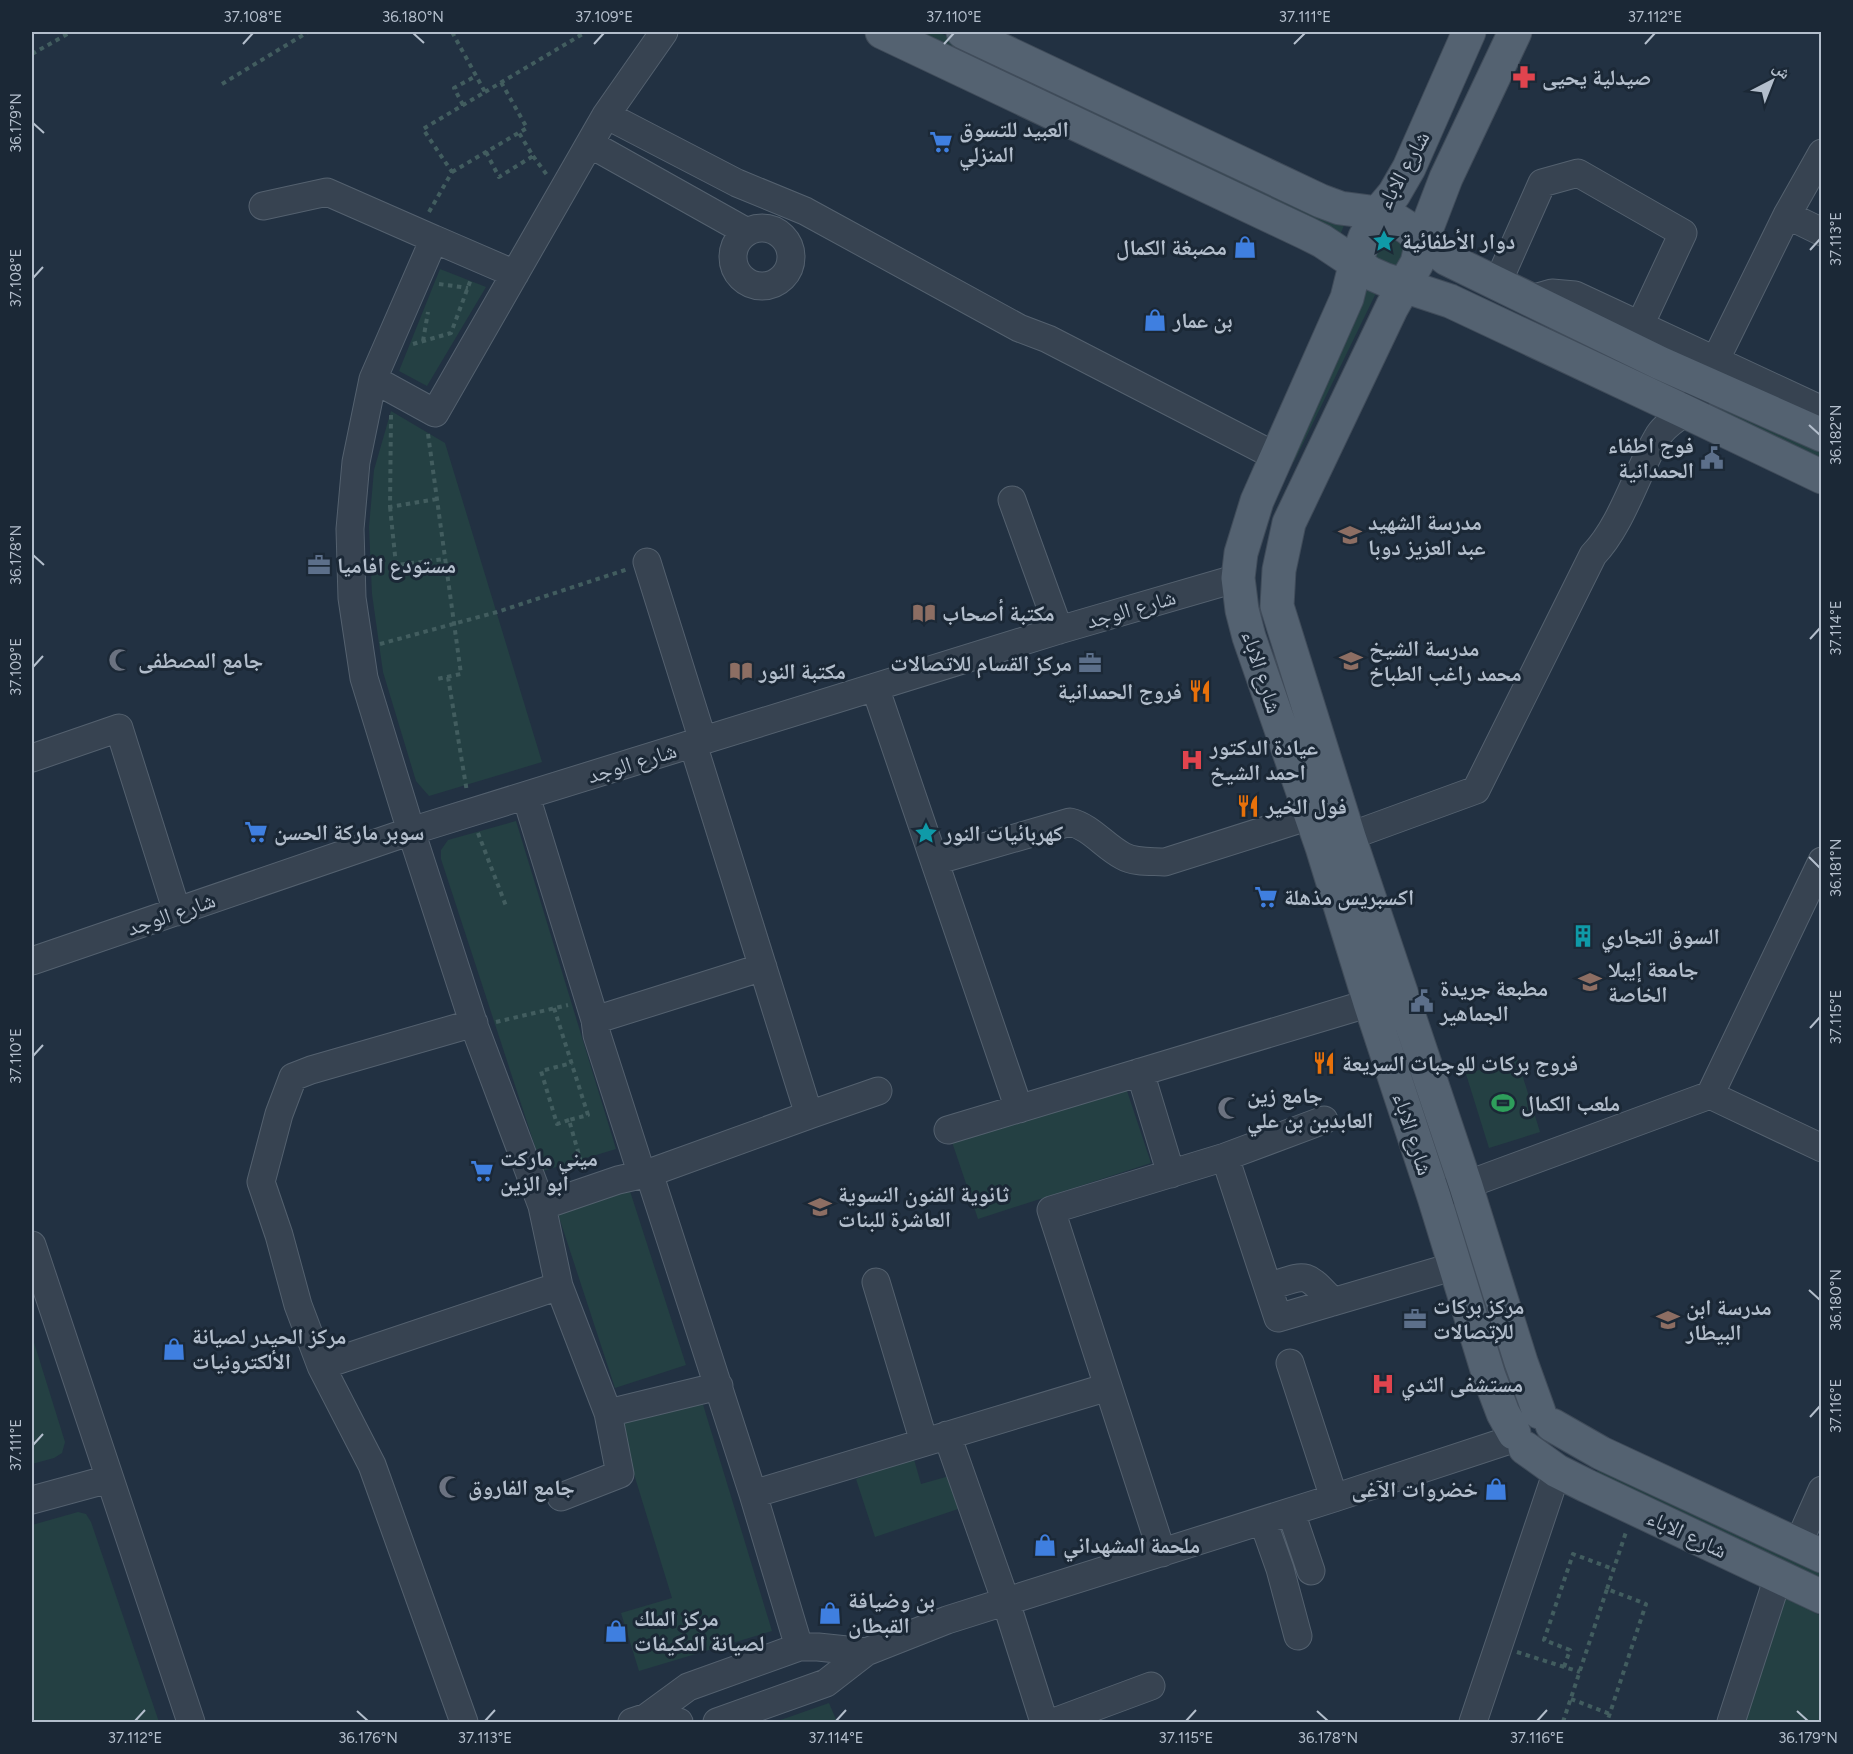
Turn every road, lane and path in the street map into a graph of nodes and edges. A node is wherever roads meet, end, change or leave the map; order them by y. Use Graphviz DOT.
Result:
graph roads {
  1 [pos="71,32"];
  2 [pos="308,32"];
  3 [pos="452,32"];
  4 [pos="586,32"];
  5 [pos="664,32"];
  6 [pos="882,32"];
  7 [pos="969,32"];
  8 [pos="1469,32"];
  9 [pos="1515,32"];
  10 [pos="32,54"];
  11 [pos="476,76"];
  12 [pos="501,82"];
  13 [pos="222,84"];
  14 [pos="485,92"];
  15 [pos="464,105"];
  16 [pos="606,115"];
  17 [pos="519,133"];
  18 [pos="590,144"];
  19 [pos="486,152"];
  20 [pos="1821,153"];
  21 [pos="452,172"];
  22 [pos="263,206"];
  23 [pos="1378,213"];
  24 [pos="1787,215"];
  25 [pos="747,232"];
  26 [pos="1821,232"];
  27 [pos="426,235"];
  28 [pos="1423,238"];
  29 [pos="479,258"];
  30 [pos="1356,262"];
  31 [pos="515,274"];
  32 [pos="1498,282"];
  33 [pos="434,283"];
  34 [pos="1404,286"];
  35 [pos="468,288"];
  36 [pos="1531,299"];
  37 [pos="430,306"];
  38 [pos="1640,325"];
  39 [pos="392,335"];
  40 [pos="423,341"];
  41 [pos="1660,363"];
  42 [pos="1707,371"];
  43 [pos="373,380"];
  44 [pos="1648,395"];
  45 [pos="1821,410"];
  46 [pos="391,411"];
  47 [pos="1686,412"];
  48 [pos="435,413"];
  49 [pos="1821,435"];
  50 [pos="1278,457"];
  51 [pos="1821,477"];
  52 [pos="437,499"];
  53 [pos="1012,500"];
  54 [pos="390,507"];
  55 [pos="1593,555"];
  56 [pos="446,559"];
  57 [pos="647,562"];
  58 [pos="1238,578"];
  59 [pos="1277,606"];
  60 [pos="1242,610"];
  61 [pos="454,624"];
  62 [pos="1059,630"];
  63 [pos="379,644"];
  64 [pos="437,679"];
  65 [pos="875,687"];
  66 [pos="698,742"];
  67 [pos="32,758"];
  68 [pos="526,796"];
  69 [pos="1310,816"];
  70 [pos="411,831"];
  71 [pos="1335,842"];
  72 [pos="935,861"];
  73 [pos="1821,861"];
  74 [pos="177,912"];
  75 [pos="32,961"];
  76 [pos="763,967"];
  77 [pos="1370,1003"];
  78 [pos="554,1008"];
  79 [pos="592,1010"];
  80 [pos="474,1025"];
  81 [pos="572,1062"];
  82 [pos="1140,1072"];
  83 [pos="878,1091"];
  84 [pos="1710,1095"];
  85 [pos="1019,1109"];
  86 [pos="809,1115"];
  87 [pos="569,1120"];
  88 [pos="1324,1120"];
  89 [pos="948,1130"];
  90 [pos="1821,1148"];
  91 [pos="1225,1157"];
  92 [pos="645,1174"];
  93 [pos="1171,1174"];
  94 [pos="1466,1186"];
  95 [pos="589,1190"];
  96 [pos="1434,1197"];
  97 [pos="542,1206"];
  98 [pos="32,1245"];
  99 [pos="1455,1266"];
  100 [pos="876,1282"];
  101 [pos="560,1286"];
  102 [pos="1521,1362"];
  103 [pos="1290,1363"];
  104 [pos="321,1366"];
  105 [pos="1490,1376"];
  106 [pos="719,1386"];
  107 [pos="1108,1387"];
  108 [pos="608,1413"];
  109 [pos="1529,1431"];
  110 [pos="936,1439"];
  111 [pos="1601,1453"];
  112 [pos="1557,1471"];
  113 [pos="109,1479"];
  114 [pos="1587,1486"];
  115 [pos="1821,1490"];
  116 [pos="753,1494"];
  117 [pos="561,1497"];
  118 [pos="1334,1498"];
  119 [pos="32,1500"];
  120 [pos="1634,1508"];
  121 [pos="1292,1512"];
  122 [pos="1263,1521"];
  123 [pos="1809,1550"];
  124 [pos="1162,1552"];
  125 [pos="1613,1569"];
  126 [pos="1311,1571"];
  127 [pos="1778,1577"];
  128 [pos="1607,1589"];
  129 [pos="1821,1597"];
  130 [pos="1006,1602"];
  131 [pos="1298,1636"];
  132 [pos="1498,1646"];
  133 [pos="799,1647"];
  134 [pos="866,1652"];
  135 [pos="1564,1667"];
  136 [pos="1580,1672"];
  137 [pos="1151,1686"];
  138 [pos="1571,1699"];
  139 [pos="1610,1714"];
  140 [pos="639,1720"];
  141 [pos="191,1722"];
  142 [pos="464,1722"];
  143 [pos="679,1722"];
  144 [pos="717,1722"];
  145 [pos="1044,1722"];
  146 [pos="1054,1722"];
  147 [pos="1473,1722"];
  148 [pos="1563,1722"];
  149 [pos="1607,1722"];
  150 [pos="1731,1722"];
  1 -- 10 [label="path"];
  2 -- 13 [label="path"];
  3 -- 11 [label="path"];
  4 -- 12 [label="path"];
  5 -- 16 [label="street"];
  6 -- 30 [label="main road"];
  7 -- 23 [label="main road"];
  8 -- 23 [label="main road, شارع الاباء"];
  9 -- 28 [label="main road, شارع الاباء"];
  11 -- 14 [label="path"];
  11 -- 15 [label="path"];
  12 -- 14 [label="path"];
  12 -- 17 [label="path"];
  14 -- 15 [label="path"];
  15 -- 21 [label="path"];
  16 -- 18 [label="street"];
  16 -- 50 [label="street"];
  17 -- 19 [label="path"];
  17 -- 19 [label="path"];
  18 -- 25 [label="street"];
  18 -- 31 [label="street"];
  19 -- 21 [label="path"];
  20 -- 24 [label="street"];
  21 -- 27 [label="path"];
  22 -- 27 [label="street"];
  23 -- 28 [label="main road"];
  23 -- 30 [label="main road, شارع الاباء"];
  24 -- 26 [label="street"];
  24 -- 42 [label="street"];
  27 -- 29 [label="street"];
  27 -- 39 [label="street"];
  28 -- 32 [label="main road"];
  28 -- 34 [label="main road, شارع الاباء"];
  29 -- 31 [label="street"];
  29 -- 35 [label="path"];
  30 -- 34 [label="main road"];
  30 -- 50 [label="main road, شارع الاباء"];
  31 -- 48 [label="street"];
  32 -- 36 [label="main road"];
  32 -- 38 [label="street"];
  33 -- 35 [label="path"];
  34 -- 44 [label="main road"];
  34 -- 59 [label="main road, شارع الاباء"];
  35 -- 40 [label="path"];
  36 -- 38 [label="street"];
  36 -- 41 [label="main road"];
  37 -- 40 [label="path"];
  38 -- 42 [label="street"];
  39 -- 40 [label="path"];
  39 -- 43 [label="street"];
  41 -- 42 [label="main road"];
  41 -- 44 [label="street"];
  42 -- 45 [label="street"];
  42 -- 47 [label="street"];
  42 -- 49 [label="main road"];
  43 -- 48 [label="street"];
  43 -- 70 [label="street"];
  44 -- 47 [label="main road"];
  44 -- 55 [label="street"];
  46 -- 54 [label="path"];
  47 -- 51 [label="main road"];
  47 -- 55 [label="street"];
  48 -- 52 [label="path"];
  50 -- 58 [label="main road, شارع الاباء"];
  52 -- 54 [label="path"];
  52 -- 56 [label="path"];
  53 -- 62 [label="street"];
  54 -- 56 [label="path"];
  55 -- 71 [label="street"];
  56 -- 61 [label="path"];
  57 -- 61 [label="path"];
  57 -- 66 [label="street"];
  58 -- 60 [label="main road, شارع الاباء"];
  58 -- 62 [label="street, شارع الوجد"];
  59 -- 60 [label="main road"];
  59 -- 71 [label="main road, شارع الاباء"];
  60 -- 69 [label="main road, شارع الاباء"];
  61 -- 63 [label="path"];
  61 -- 64 [label="path"];
  62 -- 65 [label="street, شارع الوجد"];
  65 -- 66 [label="street, شارع الوجد"];
  65 -- 72 [label="street"];
  66 -- 68 [label="street, شارع الوجد"];
  66 -- 76 [label="street"];
  67 -- 74 [label="street"];
  68 -- 70 [label="street, شارع الوجد"];
  68 -- 79 [label="street"];
  69 -- 71 [label="main road, شارع الاباء"];
  69 -- 72 [label="street"];
  70 -- 74 [label="street, شارع الوجد"];
  70 -- 80 [label="street"];
  71 -- 77 [label="main road, شارع الاباء"];
  71 -- 94 [label="main road, شارع الاباء"];
  72 -- 85 [label="street"];
  73 -- 84 [label="street"];
  74 -- 75 [label="street, شارع الوجد"];
  76 -- 79 [label="street"];
  76 -- 86 [label="street"];
  77 -- 82 [label="street"];
  77 -- 96 [label="main road, شارع الاباء"];
  78 -- 79 [label="path"];
  78 -- 80 [label="path"];
  78 -- 81 [label="path"];
  79 -- 92 [label="street"];
  80 -- 97 [label="street"];
  80 -- 104 [label="street"];
  81 -- 87 [label="path"];
  81 -- 87 [label="path"];
  82 -- 85 [label="street"];
  82 -- 93 [label="street"];
  83 -- 86 [label="street"];
  84 -- 90 [label="street"];
  84 -- 94 [label="street"];
  85 -- 89 [label="street"];
  86 -- 92 [label="street"];
  87 -- 95 [label="path"];
  88 -- 91 [label="street"];
  91 -- 93 [label="street"];
  91 -- 99 [label="street"];
  92 -- 95 [label="street"];
  92 -- 106 [label="street"];
  93 -- 107 [label="street"];
  94 -- 96 [label="street"];
  94 -- 102 [label="main road, شارع الاباء"];
  95 -- 97 [label="street"];
  96 -- 99 [label="main road, شارع الاباء"];
  97 -- 101 [label="street"];
  98 -- 113 [label="street"];
  99 -- 105 [label="main road, شارع الاباء"];
  100 -- 110 [label="street"];
  101 -- 104 [label="street"];
  101 -- 108 [label="street"];
  102 -- 105 [label="main road"];
  102 -- 109 [label="main road, شارع الاباء"];
  103 -- 118 [label="street"];
  104 -- 142 [label="street"];
  105 -- 109 [label="main road, شارع الاباء"];
  106 -- 108 [label="street"];
  106 -- 116 [label="street"];
  107 -- 110 [label="street"];
  107 -- 124 [label="street"];
  108 -- 117 [label="street"];
  109 -- 111 [label="main road, شارع الاباء"];
  109 -- 112 [label="main road, شارع الاباء"];
  109 -- 118 [label="street"];
  110 -- 116 [label="street"];
  110 -- 130 [label="street"];
  111 -- 114 [label="main road"];
  111 -- 123 [label="main road, شارع الاباء"];
  112 -- 114 [label="main road, شارع الاباء"];
  112 -- 132 [label="street"];
  113 -- 119 [label="street"];
  113 -- 141 [label="street"];
  114 -- 120 [label="main road, شارع الاباء"];
  115 -- 123 [label="street"];
  116 -- 133 [label="street"];
  118 -- 121 [label="street"];
  120 -- 125 [label="path"];
  120 -- 127 [label="main road, شارع الاباء"];
  121 -- 122 [label="street"];
  121 -- 126 [label="street"];
  122 -- 124 [label="street"];
  122 -- 131 [label="street"];
  124 -- 130 [label="street"];
  125 -- 128 [label="path"];
  125 -- 135 [label="path"];
  127 -- 129 [label="main road, شارع الاباء"];
  127 -- 150 [label="street"];
  128 -- 136 [label="path"];
  128 -- 139 [label="path"];
  130 -- 134 [label="street"];
  130 -- 145 [label="street"];
  132 -- 135 [label="path"];
  132 -- 147 [label="street"];
  133 -- 134 [label="street"];
  133 -- 140 [label="street"];
  134 -- 144 [label="street"];
  135 -- 136 [label="path"];
  136 -- 138 [label="path"];
  137 -- 146 [label="street"];
  138 -- 139 [label="path"];
  138 -- 148 [label="path"];
  139 -- 149 [label="path"];
  140 -- 143 [label="street"];
}
